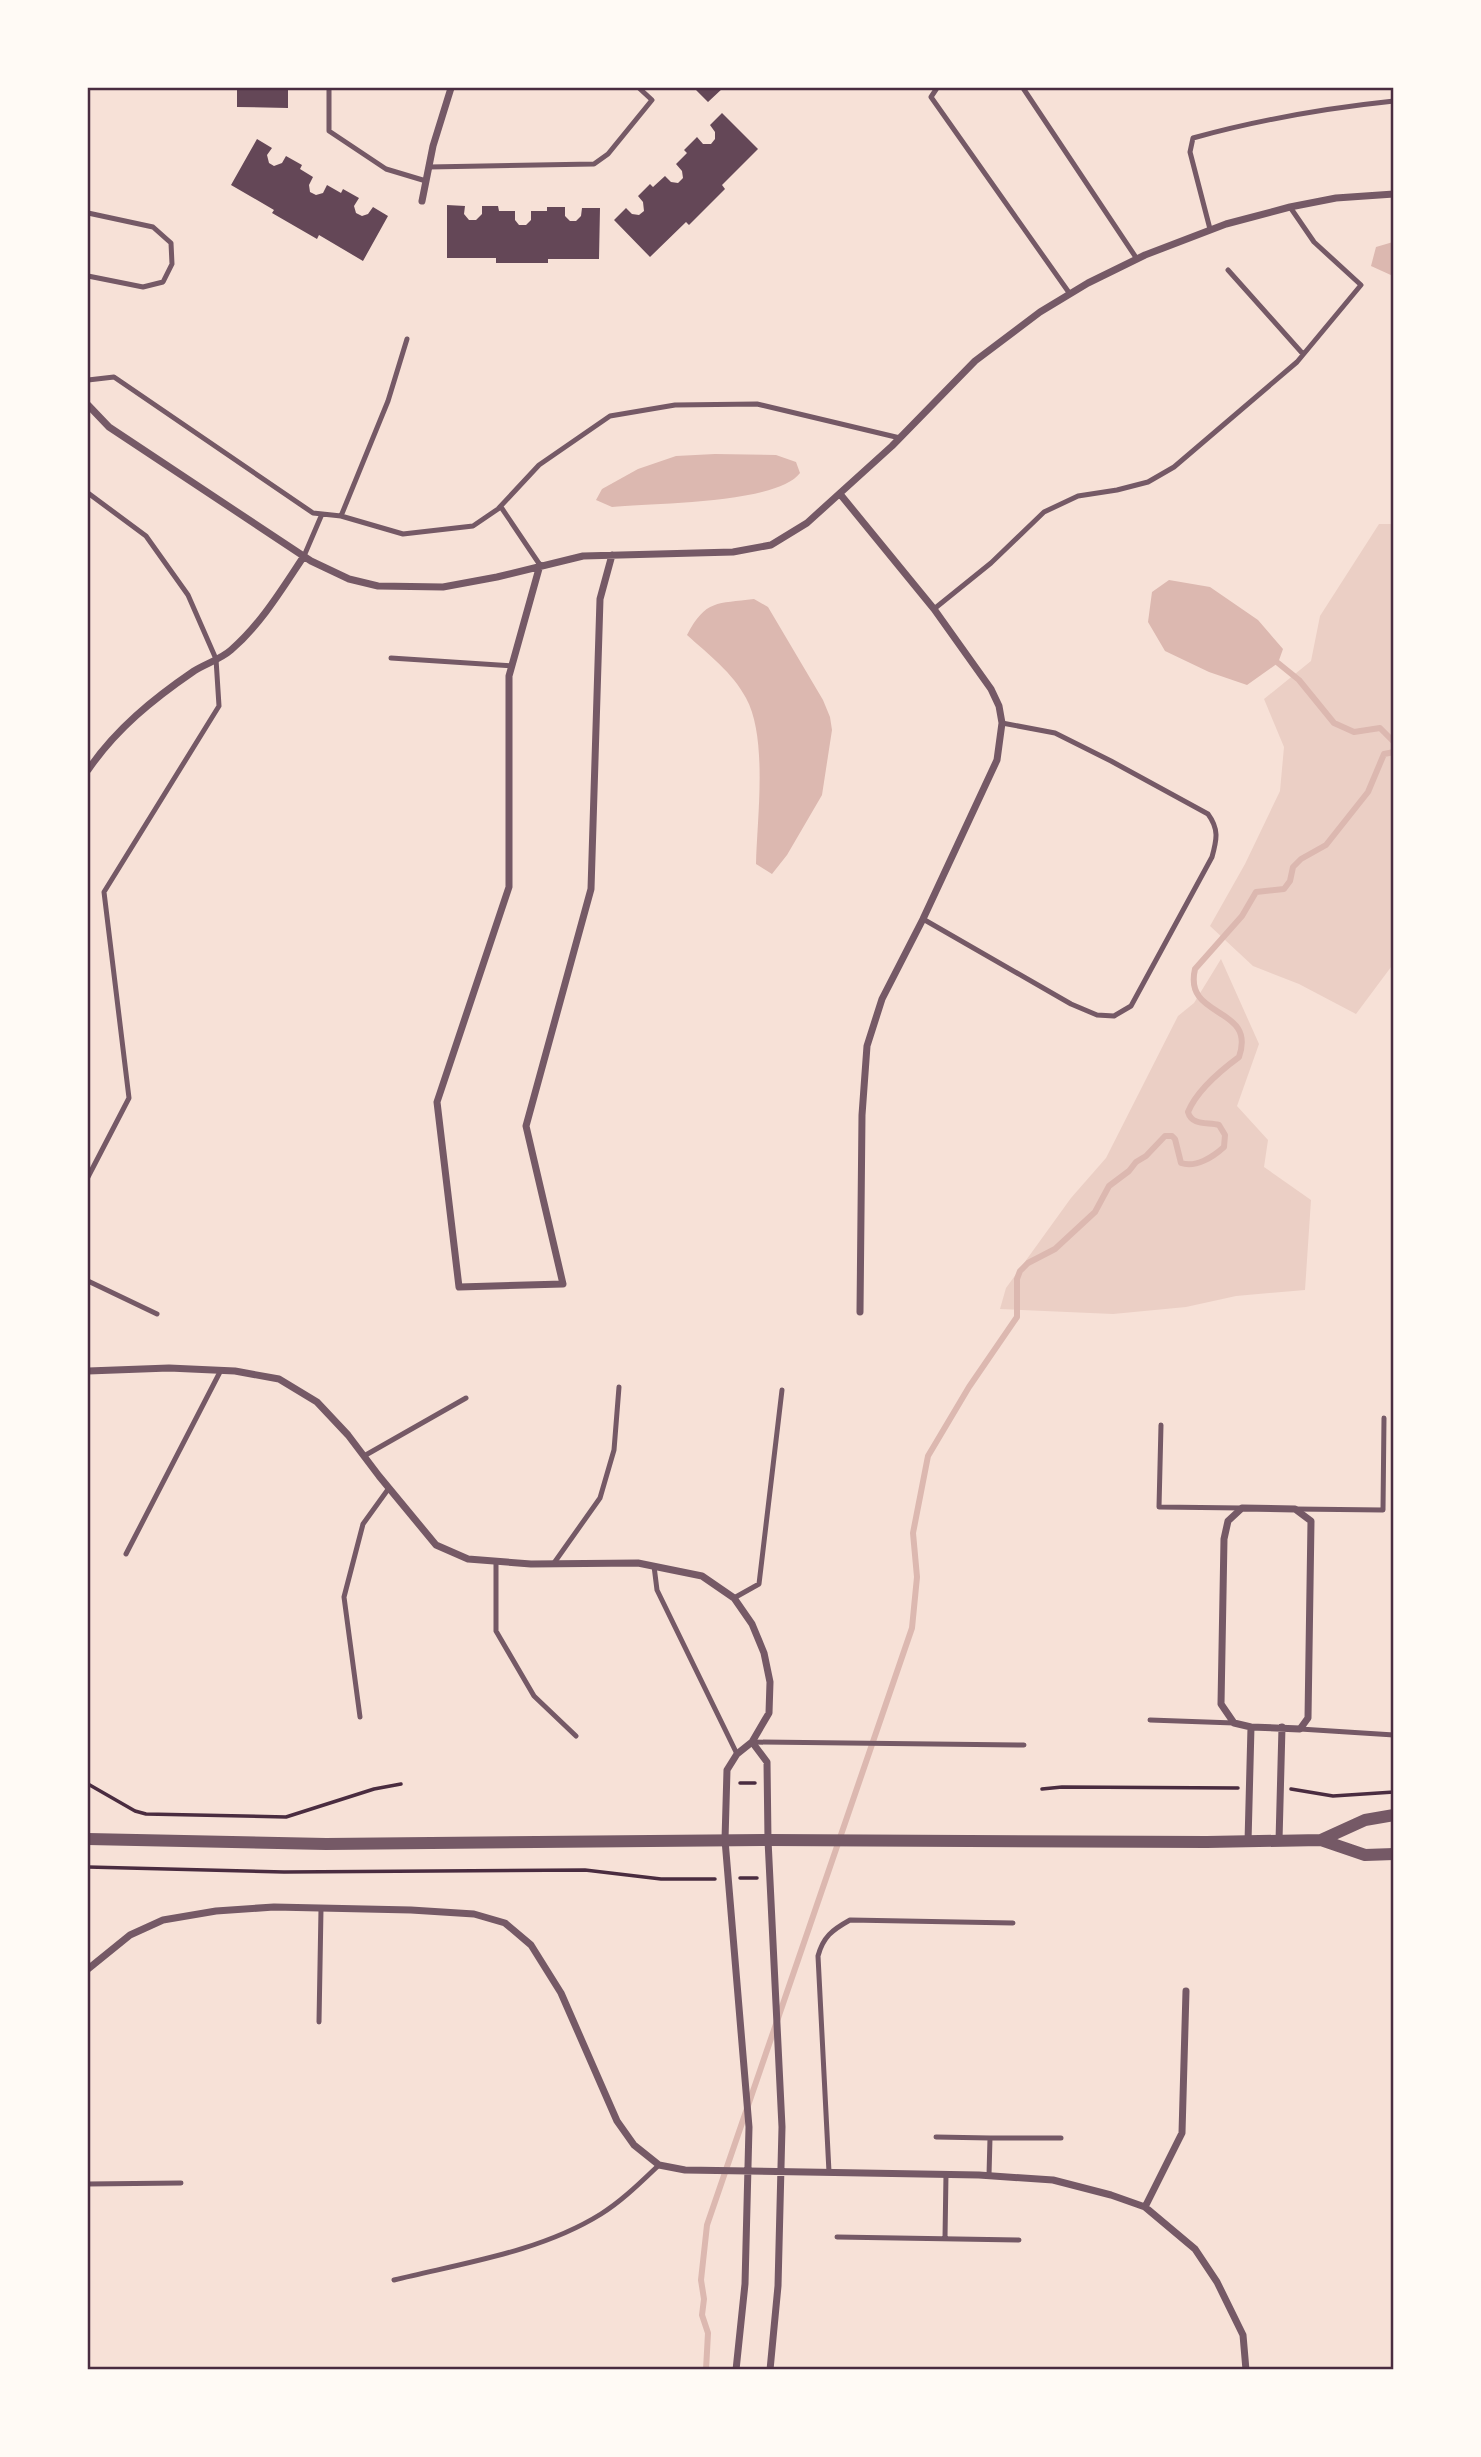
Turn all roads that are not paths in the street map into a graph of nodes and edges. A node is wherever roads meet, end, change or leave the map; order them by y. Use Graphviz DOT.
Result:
graph roads {
  1 [pos="329,88"];
  2 [pos="451,88"];
  3 [pos="639,88"];
  4 [pos="937,88"];
  5 [pos="1023,88"];
  6 [pos="1394,101"];
  7 [pos="429,167"];
  8 [pos="426,181"];
  9 [pos="1394,194"];
  10 [pos="422,201"];
  11 [pos="1290,207"];
  12 [pos="88,213"];
  13 [pos="1210,229"];
  14 [pos="1137,259"];
  15 [pos="1228,270"];
  16 [pos="88,276"];
  17 [pos="1070,294"];
  18 [pos="407,339"];
  19 [pos="1303,354"];
  20 [pos="88,380"];
  21 [pos="88,405"];
  22 [pos="900,438"];
  23 [pos="88,493"];
  24 [pos="840,494"];
  25 [pos="501,507"];
  26 [pos="322,514"];
  27 [pos="341,516"];
  28 [pos="612,555"];
  29 [pos="304,556"];
  30 [pos="540,565"];
  31 [pos="934,608"];
  32 [pos="391,658"];
  33 [pos="216,659"];
  34 [pos="512,666"];
  35 [pos="1002,723"];
  36 [pos="88,770"];
  37 [pos="923,919"];
  38 [pos="88,1177"];
  39 [pos="88,1281"];
  40 [pos="860,1312"];
  41 [pos="157,1314"];
  42 [pos="220,1370"];
  43 [pos="88,1371"];
  44 [pos="620,1387"];
  45 [pos="782,1390"];
  46 [pos="466,1398"];
  47 [pos="1384,1418"];
  48 [pos="1161,1425"];
  49 [pos="363,1455"];
  50 [pos="389,1488"];
  51 [pos="1242,1508"];
  52 [pos="1295,1509"];
  53 [pos="126,1554"];
  54 [pos="496,1561"];
  55 [pos="554,1563"];
  56 [pos="654,1566"];
  57 [pos="734,1598"];
  58 [pos="360,1717"];
  59 [pos="1150,1720"];
  60 [pos="1234,1723"];
  61 [pos="1251,1727"];
  62 [pos="1282,1727"];
  63 [pos="1300,1730"];
  64 [pos="1394,1735"];
  65 [pos="576,1736"];
  66 [pos="752,1742"];
  67 [pos="1024,1745"];
  68 [pos="737,1754"];
  69 [pos="1394,1815"];
  70 [pos="88,1839"];
  71 [pos="725,1840"];
  72 [pos="768,1840"];
  73 [pos="1321,1840"];
  74 [pos="1279,1841"];
  75 [pos="1248,1842"];
  76 [pos="1394,1854"];
  77 [pos="321,1909"];
  78 [pos="1013,1923"];
  79 [pos="88,1969"];
  80 [pos="1186,1991"];
  81 [pos="319,2022"];
  82 [pos="936,2137"];
  83 [pos="990,2138"];
  84 [pos="1061,2138"];
  85 [pos="659,2165"];
  86 [pos="748,2172"];
  87 [pos="781,2172"];
  88 [pos="829,2172"];
  89 [pos="946,2174"];
  90 [pos="989,2175"];
  91 [pos="181,2182"];
  92 [pos="88,2183"];
  93 [pos="1145,2207"];
  94 [pos="837,2238"];
  95 [pos="945,2238"];
  96 [pos="1019,2240"];
  97 [pos="394,2280"];
  98 [pos="736,2370"];
  99 [pos="769,2370"];
  100 [pos="1246,2370"];
  1 -- 8 [label="lane"];
  2 -- 7 [label="street"];
  3 -- 7 [label="lane"];
  4 -- 17 [label="lane"];
  5 -- 14 [label="lane"];
  6 -- 13 [label="lane"];
  7 -- 8 [label="street"];
  8 -- 10 [label="street"];
  9 -- 11 [label="street"];
  11 -- 13 [label="street"];
  11 -- 19 [label="lane"];
  12 -- 16 [label="lane"];
  13 -- 14 [label="street"];
  14 -- 17 [label="street"];
  15 -- 19 [label="lane"];
  17 -- 22 [label="street"];
  18 -- 27 [label="lane"];
  19 -- 31 [label="lane"];
  20 -- 26 [label="lane"];
  21 -- 29 [label="street"];
  22 -- 24 [label="street"];
  22 -- 25 [label="lane"];
  23 -- 33 [label="lane"];
  24 -- 28 [label="street"];
  24 -- 31 [label="street"];
  25 -- 27 [label="lane"];
  25 -- 30 [label="lane"];
  26 -- 27 [label="lane"];
  26 -- 29 [label="lane"];
  28 -- 30 [label="street"];
  28 -- 34 [label="street"];
  29 -- 30 [label="street"];
  29 -- 33 [label="street"];
  30 -- 34 [label="street"];
  31 -- 35 [label="street"];
  32 -- 34 [label="lane"];
  33 -- 36 [label="street"];
  33 -- 38 [label="lane"];
  35 -- 37 [label="street"];
  35 -- 37 [label="lane"];
  37 -- 40 [label="street"];
  39 -- 41 [label="lane"];
  42 -- 43 [label="street"];
  42 -- 49 [label="street"];
  42 -- 53 [label="lane"];
  44 -- 55 [label="lane"];
  45 -- 57 [label="lane"];
  46 -- 49 [label="lane"];
  47 -- 52 [label="lane"];
  48 -- 51 [label="lane"];
  49 -- 50 [label="street"];
  50 -- 54 [label="street"];
  50 -- 58 [label="lane"];
  51 -- 52 [label="street"];
  51 -- 60 [label="street"];
  52 -- 63 [label="street"];
  54 -- 55 [label="street"];
  54 -- 65 [label="lane"];
  55 -- 56 [label="street"];
  56 -- 57 [label="street"];
  56 -- 68 [label="lane"];
  57 -- 66 [label="street"];
  59 -- 60 [label="lane"];
  60 -- 61 [label="street"];
  61 -- 62 [label="street"];
  61 -- 75 [label="street"];
  62 -- 63 [label="street"];
  62 -- 74 [label="street"];
  63 -- 64 [label="lane"];
  66 -- 67 [label="lane"];
  66 -- 68 [label="street"];
  66 -- 72 [label="street"];
  68 -- 71 [label="street"];
  69 -- 73 [label="street"];
  70 -- 71 [label="street"];
  71 -- 72 [label="street"];
  71 -- 86 [label="street"];
  72 -- 75 [label="street"];
  72 -- 87 [label="street"];
  73 -- 74 [label="street"];
  73 -- 76 [label="street"];
  74 -- 75 [label="street"];
  77 -- 79 [label="street"];
  77 -- 81 [label="lane"];
  77 -- 85 [label="street"];
  78 -- 88 [label="lane"];
  80 -- 93 [label="street"];
  82 -- 83 [label="lane"];
  83 -- 84 [label="lane"];
  83 -- 90 [label="lane"];
  85 -- 86 [label="street"];
  85 -- 97 [label="lane"];
  86 -- 87 [label="street"];
  86 -- 98 [label="street"];
  87 -- 88 [label="street"];
  87 -- 99 [label="street"];
  88 -- 89 [label="street"];
  89 -- 90 [label="street"];
  89 -- 95 [label="lane"];
  90 -- 93 [label="street"];
  91 -- 92 [label="lane"];
  93 -- 100 [label="street"];
  94 -- 95 [label="lane"];
  95 -- 96 [label="lane"];
}
